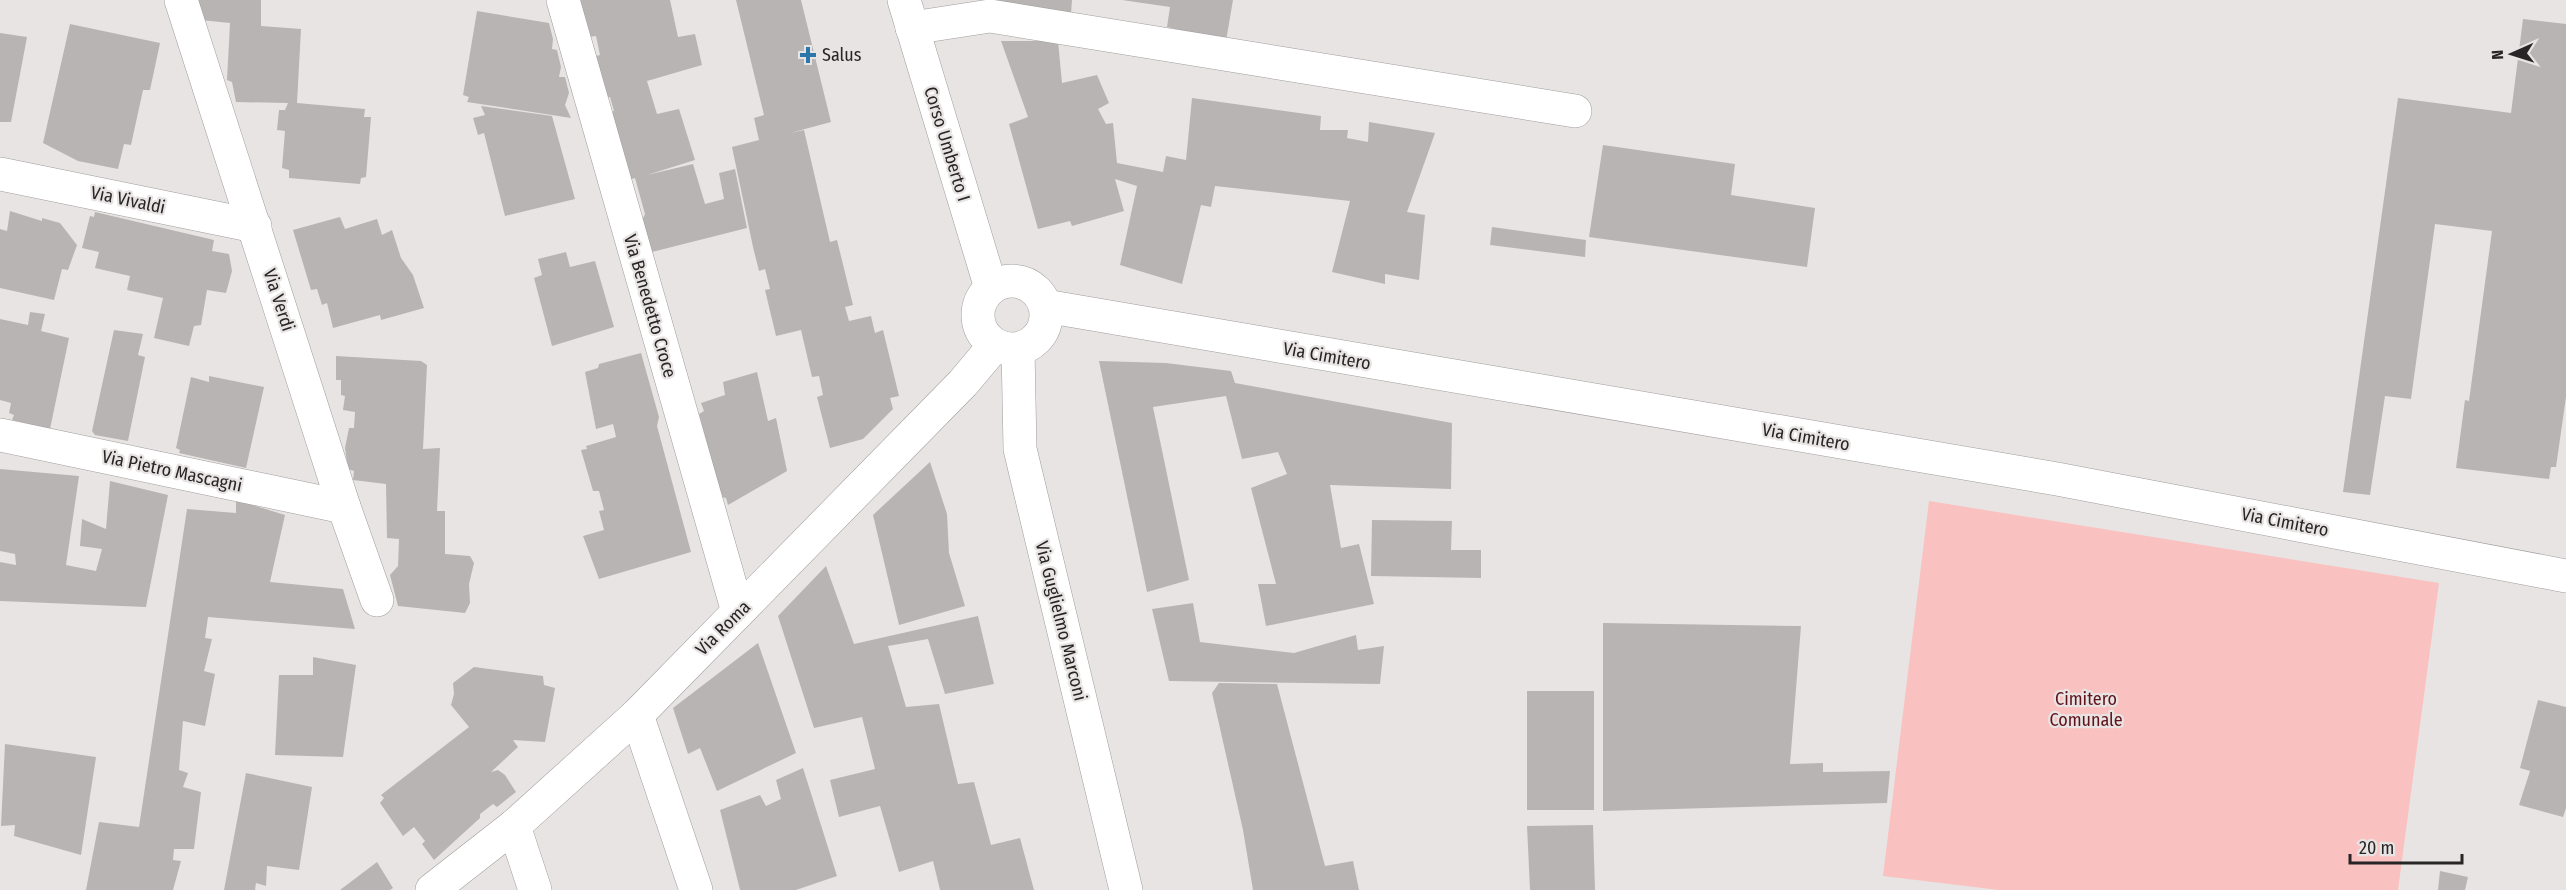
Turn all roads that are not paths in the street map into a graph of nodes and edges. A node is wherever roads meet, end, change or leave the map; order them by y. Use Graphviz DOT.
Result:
graph roads {
  1 [pos="181,0"];
  2 [pos="563,0"];
  3 [pos="908,14"];
  4 [pos="1575,111"];
  5 [pos="0,174"];
  6 [pos="255,226"];
  7 [pos="991,288"];
  8 [pos="1045,306"];
  9 [pos="1006,347"];
  10 [pos="0,435"];
  11 [pos="344,507"];
  12 [pos="2566,576"];
  13 [pos="377,600"];
  14 [pos="738,612"];
  15 [pos="637,715"];
  16 [pos="514,826"];
  17 [pos="432,890"];
  18 [pos="535,890"];
  19 [pos="696,890"];
  20 [pos="1126,890"];
  1 -- 6 [label="street, Via Verdi"];
  2 -- 14 [label="street, Via Benedetto Croce"];
  3 -- 4 [label="street"];
  3 -- 7 [label="street, Corso Umberto I"];
  5 -- 6 [label="street, Via Vivaldi"];
  6 -- 11 [label="street, Via Verdi"];
  7 -- 8 [label="street"];
  7 -- 9 [label="street"];
  8 -- 9 [label="street"];
  8 -- 12 [label="street, Via Cimitero"];
  9 -- 14 [label="street, Via Roma"];
  9 -- 20 [label="street, Via Guglielmo Marconi"];
  10 -- 11 [label="street, Via Pietro Mascagni"];
  11 -- 13 [label="street, Via Verdi"];
  14 -- 15 [label="street, Via Roma"];
  15 -- 16 [label="street, Via Roma"];
  15 -- 19 [label="street"];
  16 -- 17 [label="street, Via Roma"];
  16 -- 18 [label="street"];
}
